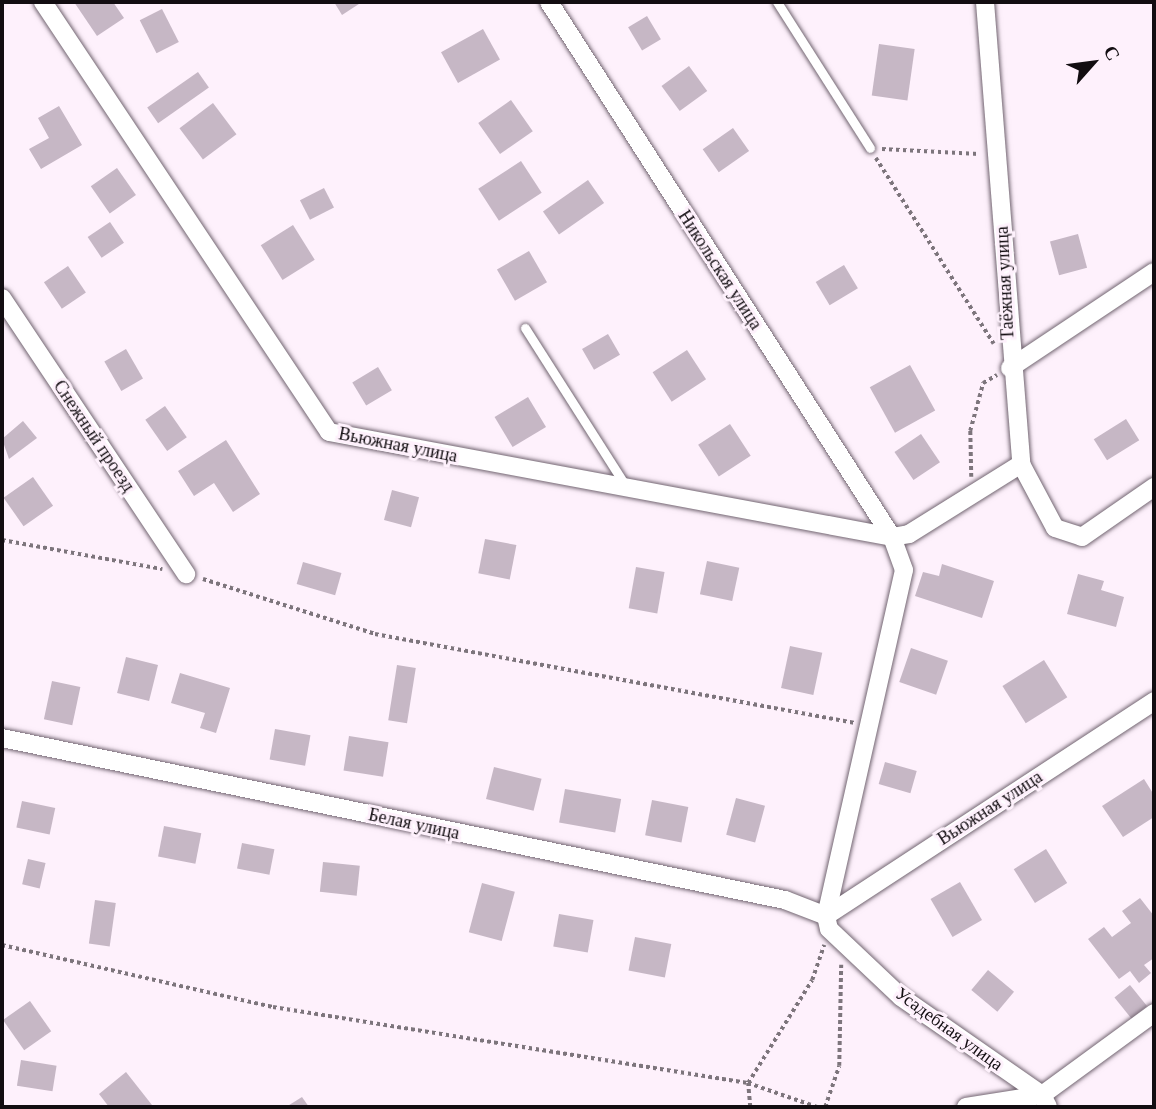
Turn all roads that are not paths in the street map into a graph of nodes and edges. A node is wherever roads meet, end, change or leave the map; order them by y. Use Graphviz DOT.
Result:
graph roads {
  1 [pos="43,2"];
  2 [pos="549,2"];
  3 [pos="777,2"];
  4 [pos="985,2"];
  5 [pos="870,148"];
  6 [pos="1154,272"];
  7 [pos="2,298"];
  8 [pos="525,328"];
  9 [pos="1010,368"];
  10 [pos="1021,464"];
  11 [pos="1154,488"];
  12 [pos="628,489"];
  13 [pos="892,537"];
  14 [pos="187,574"];
  15 [pos="1154,701"];
  16 [pos="2,738"];
  17 [pos="827,922"];
  18 [pos="1154,1013"];
  19 [pos="1045,1101"];
  20 [pos="966,1107"];
  1 -- 12 [label="street, Вьюжная улица"];
  2 -- 13 [label="street, Никольская улица"];
  3 -- 5 [label="lane"];
  4 -- 9 [label="street, Таёжная улица"];
  6 -- 9 [label="street"];
  7 -- 14 [label="street, Снежный проезд"];
  8 -- 12 [label="lane"];
  9 -- 10 [label="street, Таёжная улица"];
  10 -- 11 [label="street, Таёжная улица"];
  10 -- 13 [label="street"];
  12 -- 13 [label="street, Вьюжная улица"];
  13 -- 17 [label="street, Никольская улица"];
  15 -- 17 [label="street, Вьюжная улица"];
  16 -- 17 [label="street, Белая улица"];
  17 -- 19 [label="street, Усадебная улица"];
  18 -- 19 [label="street"];
  19 -- 20 [label="street"];
}
